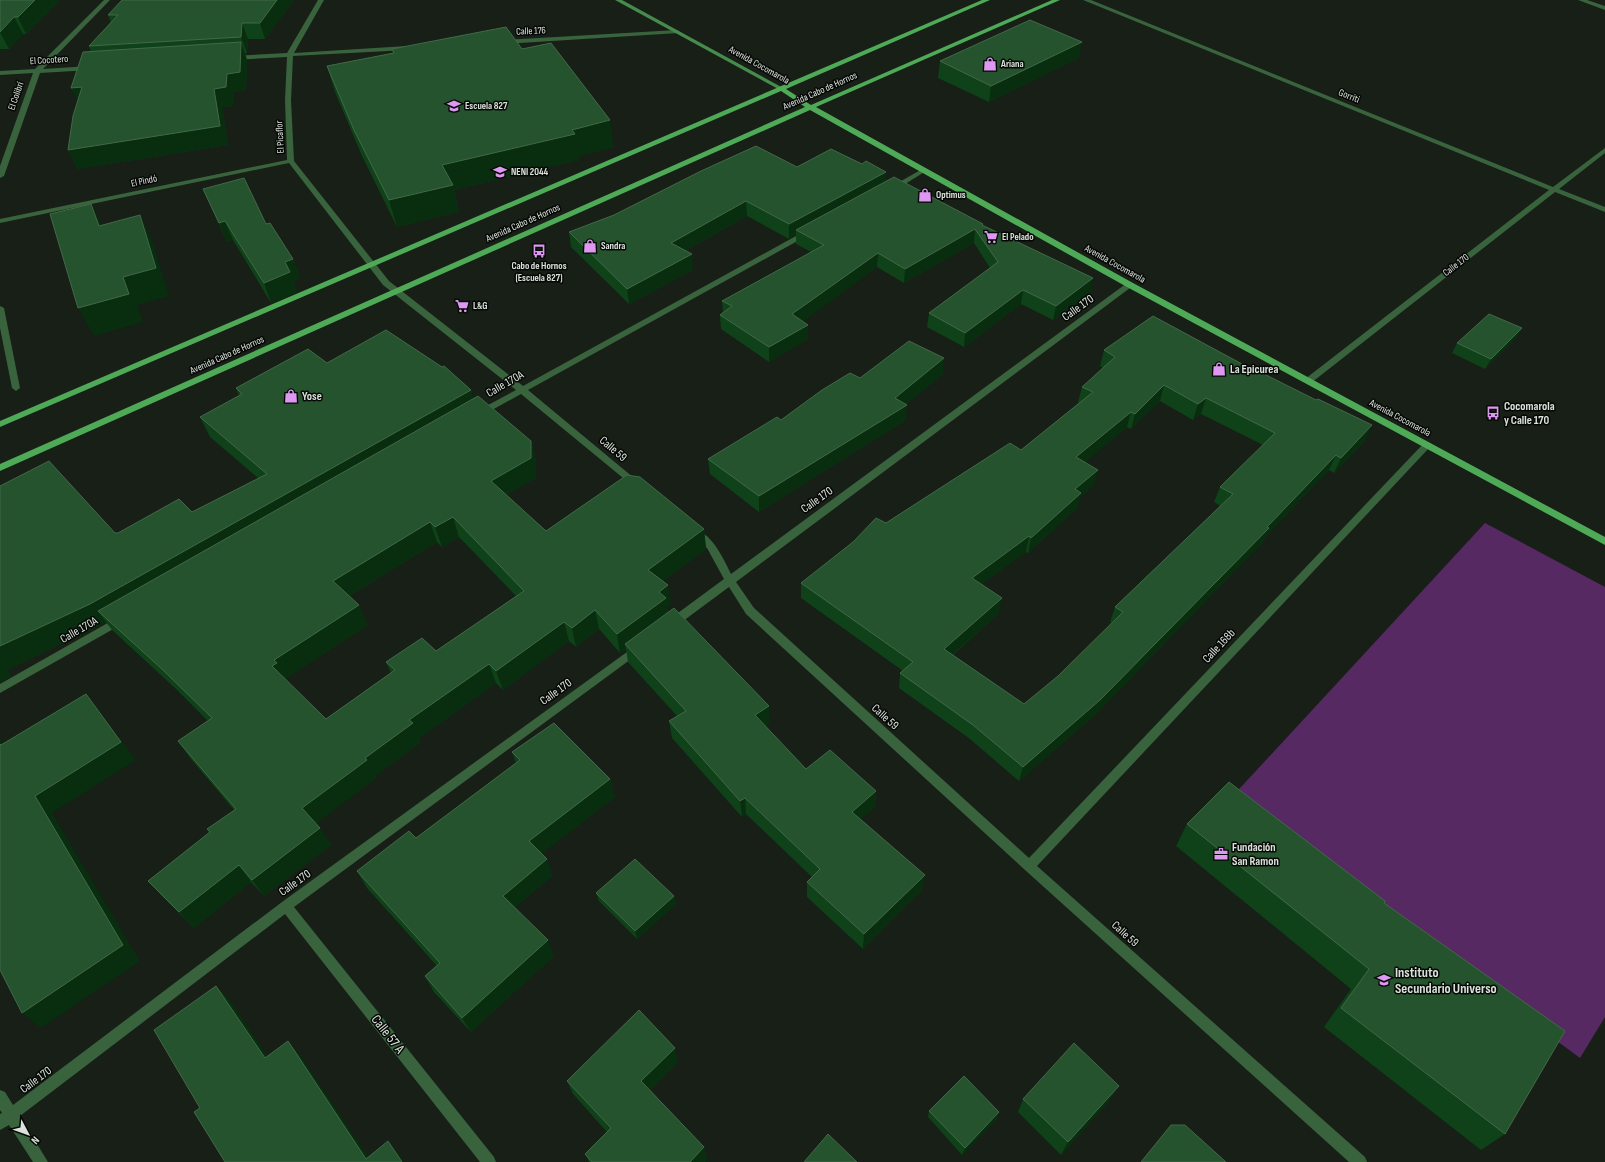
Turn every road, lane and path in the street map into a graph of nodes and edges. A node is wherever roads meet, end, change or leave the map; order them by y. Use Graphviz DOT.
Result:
graph roads {
  1 [pos="107,0"];
  2 [pos="321,0"];
  3 [pos="618,0"];
  4 [pos="986,0"];
  5 [pos="1057,0"];
  6 [pos="1086,0"];
  7 [pos="1581,0"];
  8 [pos="1605,8"];
  9 [pos="677,32"];
  10 [pos="497,43"];
  11 [pos="418,47"];
  12 [pos="290,54"];
  13 [pos="227,58"];
  14 [pos="100,67"];
  15 [pos="37,71"];
  16 [pos="0,73"];
  17 [pos="782,89"];
  18 [pos="811,107"];
  19 [pos="1605,150"];
  20 [pos="291,161"];
  21 [pos="924,170"];
  22 [pos="0,176"];
  23 [pos="1553,189"];
  24 [pos="883,193"];
  25 [pos="1605,210"];
  26 [pos="0,221"];
  27 [pos="813,231"];
  28 [pos="370,264"];
  29 [pos="1130,285"];
  30 [pos="398,290"];
  31 [pos="0,308"];
  32 [pos="1308,381"];
  33 [pos="16,388"];
  34 [pos="521,389"];
  35 [pos="473,416"];
  36 [pos="0,424"];
  37 [pos="1427,445"];
  38 [pos="0,468"];
  39 [pos="643,490"];
  40 [pos="686,526"];
  41 [pos="1605,541"];
  42 [pos="730,581"];
  43 [pos="130,614"];
  44 [pos="659,633"];
  45 [pos="646,642"];
  46 [pos="0,690"];
  47 [pos="1029,866"];
  48 [pos="286,906"];
  49 [pos="0,1096"];
  50 [pos="12,1115"];
  51 [pos="0,1123"];
  52 [pos="41,1162"];
  53 [pos="489,1162"];
  54 [pos="1360,1162"];
  1 -- 15 [label="street, El Colibrí"];
  2 -- 12 [label="street, El Picaflor"];
  3 -- 9 [label="main road, Avenida Cocomarola"];
  4 -- 17 [label="main road, Avenida Cabo de Hornos"];
  5 -- 18 [label="main road, Avenida Cabo de Hornos"];
  6 -- 23 [label="street, Gorriti"];
  7 -- 8 [label="street"];
  9 -- 10 [label="street, Calle 176"];
  9 -- 17 [label="main road, Avenida Cocomarola"];
  11 -- 12 [label="street"];
  12 -- 13 [label="street"];
  12 -- 20 [label="street, El Picaflor"];
  14 -- 15 [label="street, El Cocotero"];
  15 -- 16 [label="street, El Cocotero"];
  15 -- 22 [label="street, El Colibrí"];
  17 -- 18 [label="main road, Avenida Cocomarola"];
  17 -- 28 [label="main road, Avenida Cabo de Hornos"];
  18 -- 21 [label="main road, Avenida Cocomarola"];
  18 -- 30 [label="main road, Avenida Cabo de Hornos"];
  19 -- 23 [label="street, Calle 170"];
  20 -- 26 [label="street, El Pindó"];
  20 -- 28 [label="street, El Picaflor"];
  21 -- 24 [label="street"];
  21 -- 29 [label="main road, Avenida Cocomarola"];
  23 -- 25 [label="street, Gorriti"];
  23 -- 32 [label="street, Calle 170"];
  27 -- 34 [label="street, Calle 170A"];
  28 -- 30 [label="street, El Picaflor"];
  28 -- 36 [label="main road, Avenida Cabo de Hornos"];
  29 -- 32 [label="main road, Avenida Cocomarola"];
  29 -- 42 [label="street, Calle 170"];
  30 -- 34 [label="street, Calle 59"];
  30 -- 38 [label="main road, Avenida Cabo de Hornos"];
  31 -- 33 [label="street"];
  32 -- 37 [label="main road, Avenida Cocomarola"];
  34 -- 35 [label="street, Calle 170A"];
  34 -- 39 [label="street, Calle 59"];
  37 -- 41 [label="main road, Avenida Cocomarola"];
  37 -- 47 [label="street, Calle 168b"];
  40 -- 42 [label="street, Calle 59"];
  42 -- 44 [label="street, Calle 170"];
  42 -- 47 [label="street, Calle 59"];
  43 -- 46 [label="street, Calle 170A"];
  45 -- 48 [label="street, Calle 170"];
  47 -- 54 [label="street, Calle 59"];
  48 -- 50 [label="street, Calle 170"];
  48 -- 53 [label="street, Calle 57 A"];
  49 -- 50 [label="street"];
  50 -- 51 [label="street, Calle 170"];
  50 -- 52 [label="street"];
}
